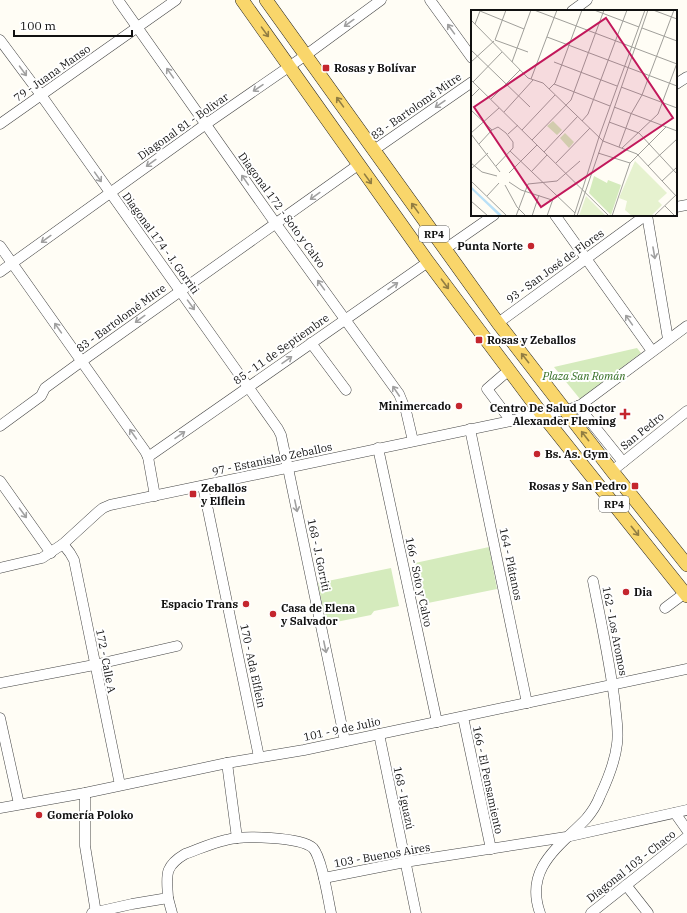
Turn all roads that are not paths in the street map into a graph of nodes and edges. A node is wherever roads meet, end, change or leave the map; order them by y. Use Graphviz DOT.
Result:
graph roads {
  1 [pos="118,0"];
  2 [pos="176,0"];
  3 [pos="242,0"];
  4 [pos="266,0"];
  5 [pos="381,0"];
  6 [pos="430,0"];
  7 [pos="138,27"];
  8 [pos="0,40"];
  9 [pos="306,55"];
  10 [pos="471,57"];
  11 [pos="290,66"];
  12 [pos="687,77"];
  13 [pos="471,83"];
  14 [pos="677,83"];
  15 [pos="41,96"];
  16 [pos="0,124"];
  17 [pos="206,124"];
  18 [pos="374,150"];
  19 [pos="358,165"];
  20 [pos="109,193"];
  21 [pos="687,205"];
  22 [pos="677,207"];
  23 [pos="493,216"];
  24 [pos="556,216"];
  25 [pos="646,216"];
  26 [pos="647,216"];
  27 [pos="276,224"];
  28 [pos="0,246"];
  29 [pos="445,250"];
  30 [pos="586,259"];
  31 [pos="428,262"];
  32 [pos="12,263"];
  33 [pos="0,272"];
  34 [pos="180,290"];
  35 [pos="346,319"];
  36 [pos="498,323"];
  37 [pos="687,326"];
  38 [pos="668,339"];
  39 [pos="311,343"];
  40 [pos="652,351"];
  41 [pos="82,361"];
  42 [pos="509,370"];
  43 [pos="249,387"];
  44 [pos="346,390"];
  45 [pos="578,406"];
  46 [pos="687,410"];
  47 [pos="566,411"];
  48 [pos="541,413"];
  49 [pos="511,421"];
  50 [pos="0,426"];
  51 [pos="470,429"];
  52 [pos="412,441"];
  53 [pos="378,448"];
  54 [pos="148,457"];
  55 [pos="623,462"];
  56 [pos="288,468"];
  57 [pos="612,471"];
  58 [pos="0,481"];
  59 [pos="203,486"];
  60 [pos="155,496"];
  61 [pos="62,544"];
  62 [pos="51,553"];
  63 [pos="687,565"];
  64 [pos="0,568"];
  65 [pos="593,581"];
  66 [pos="686,594"];
  67 [pos="665,608"];
  68 [pos="177,646"];
  69 [pos="94,665"];
  70 [pos="687,669"];
  71 [pos="0,684"];
  72 [pos="613,684"];
  73 [pos="527,703"];
  74 [pos="463,717"];
  75 [pos="0,718"];
  76 [pos="437,722"];
  77 [pos="379,734"];
  78 [pos="345,741"];
  79 [pos="259,757"];
  80 [pos="227,763"];
  81 [pos="120,786"];
  82 [pos="85,793"];
  83 [pos="19,804"];
  84 [pos="0,808"];
  85 [pos="687,810"];
  86 [pos="675,813"];
  87 [pos="687,830"];
  88 [pos="566,837"];
  89 [pos="687,837"];
  90 [pos="237,838"];
  91 [pos="491,849"];
  92 [pos="405,862"];
  93 [pos="324,878"];
  94 [pos="626,885"];
  95 [pos="168,898"];
  96 [pos="94,913"];
  97 [pos="172,913"];
  98 [pos="331,913"];
  99 [pos="416,913"];
  100 [pos="540,913"];
  101 [pos="591,913"];
  102 [pos="648,913"];
  1 -- 7 [label="street, Diagonal 172 - Soto y Calvo"];
  2 -- 7 [label="street, 79 - Juana Manso"];
  3 -- 11 [label="main road, RP4, one-way"];
  4 -- 9 [label="main road, RP4"];
  5 -- 9 [label="street, Diagonal 81 - Bolivar, one-way"];
  10 -- 6 [label="street, one-way"];
  7 -- 15 [label="street, 79 - Juana Manso"];
  17 -- 7 [label="street, Diagonal 172 - Soto y Calvo, one-way"];
  8 -- 15 [label="street, Diagonal 174 - J. Gorriti, one-way"];
  9 -- 11 [label="street, Diagonal 81 - Bolivar"];
  18 -- 9 [label="main road, RP4, one-way"];
  11 -- 17 [label="street, Diagonal 81 - Bolivar, one-way"];
  11 -- 19 [label="main road, RP4"];
  12 -- 14 [label="street"];
  13 -- 18 [label="street, 83 - Bartolomé Mitre, one-way"];
  15 -- 16 [label="street, 79 - Juana Manso"];
  15 -- 20 [label="street, Diagonal 174 - J. Gorriti, one-way"];
  17 -- 20 [label="street, Diagonal 81 - Bolivar, one-way"];
  27 -- 17 [label="street, Diagonal 172 - Soto y Calvo, one-way"];
  29 -- 18 [label="main road, RP4, one-way"];
  19 -- 27 [label="street, 83 - Bartolomé Mitre, one-way"];
  19 -- 31 [label="main road, RP4, one-way"];
  20 -- 32 [label="street, Diagonal 81 - Bolivar, one-way"];
  20 -- 34 [label="street, Diagonal 174 - J. Gorriti"];
  21 -- 22 [label="street"];
  23 -- 29 [label="street"];
  24 -- 30 [label="street"];
  25 -- 30 [label="street, 93 - San José de Flores"];
  26 -- 38 [label="street, one-way"];
  27 -- 34 [label="street, 83 - Bartolomé Mitre"];
  35 -- 27 [label="street, Diagonal 172 - Soto y Calvo, one-way"];
  28 -- 32 [label="street"];
  29 -- 36 [label="main road, RP4"];
  30 -- 36 [label="street, 93 - San José de Flores"];
  40 -- 30 [label="street, one-way"];
  35 -- 31 [label="street, 85 - 11 de Septiembre, one-way"];
  31 -- 42 [label="main road, RP4, one-way"];
  32 -- 33 [label="street, Diagonal 81 - Bolivar"];
  41 -- 32 [label="street, one-way"];
  34 -- 41 [label="street, 83 - Bartolomé Mitre, one-way"];
  34 -- 43 [label="street, Diagonal 174 - J. Gorriti, one-way"];
  35 -- 39 [label="street, 85 - 11 de Septiembre"];
  52 -- 35 [label="street, Diagonal 172 - Soto y Calvo, one-way"];
  47 -- 36 [label="main road, RP4, one-way"];
  37 -- 38 [label="street, 97 - Estanislao Zeballos"];
  38 -- 40 [label="street, 97 - Estanislao Zeballos"];
  43 -- 39 [label="street, 85 - 11 de Septiembre, one-way"];
  39 -- 44 [label="street"];
  40 -- 45 [label="street, 97 - Estanislao Zeballos"];
  41 -- 50 [label="street, 83 - Bartolomé Mitre"];
  54 -- 41 [label="street, one-way"];
  42 -- 48 [label="main road, RP4"];
  42 -- 49 [label="street"];
  54 -- 43 [label="street, 85 - 11 de Septiembre, one-way"];
  43 -- 56 [label="street, Diagonal 174 - J. Gorriti"];
  45 -- 47 [label="street, 97 - Estanislao Zeballos"];
  45 -- 55 [label="street"];
  46 -- 55 [label="street, San Pedro"];
  47 -- 48 [label="street, 97 - Estanislao Zeballos"];
  57 -- 47 [label="main road, RP4, one-way"];
  48 -- 49 [label="street, 97 - Estanislao Zeballos"];
  48 -- 66 [label="main road, RP4, one-way"];
  49 -- 51 [label="street, 97 - Estanislao Zeballos"];
  51 -- 52 [label="street, 97 - Estanislao Zeballos"];
  51 -- 73 [label="street, 164 - Plátanos"];
  52 -- 53 [label="street, 97 - Estanislao Zeballos"];
  53 -- 56 [label="street, 97 - Estanislao Zeballos"];
  53 -- 76 [label="street, 166 - Soto y Calvo"];
  54 -- 60 [label="street"];
  55 -- 57 [label="street, San Pedro"];
  56 -- 59 [label="street, 97 - Estanislao Zeballos"];
  56 -- 78 [label="street, 168 - J. Gorriti, one-way"];
  57 -- 63 [label="main road, RP4"];
  58 -- 62 [label="street, one-way"];
  59 -- 60 [label="street, 97 - Estanislao Zeballos"];
  59 -- 79 [label="street, 170 - Ada Elflein"];
  60 -- 61 [label="street, 97 - Estanislao Zeballos"];
  61 -- 62 [label="street, 97 - Estanislao Zeballos"];
  61 -- 69 [label="street, 172 - Calle A"];
  62 -- 64 [label="street, 97 - Estanislao Zeballos"];
  65 -- 72 [label="street, 162 - Los Aromos"];
  66 -- 67 [label="street"];
  68 -- 69 [label="street"];
  69 -- 71 [label="street"];
  69 -- 81 [label="street, 172 - Calle A"];
  70 -- 72 [label="street, 101 - 9 de Julio"];
  72 -- 73 [label="street, 101 - 9 de Julio"];
  72 -- 88 [label="street, 162 - Los Aromos"];
  73 -- 74 [label="street, 101 - 9 de Julio"];
  74 -- 76 [label="street, 101 - 9 de Julio"];
  74 -- 91 [label="street, 166 - El Pensamiento"];
  75 -- 83 [label="street"];
  76 -- 77 [label="street, 101 - 9 de Julio"];
  77 -- 78 [label="street, 101 - 9 de Julio"];
  77 -- 92 [label="street, 168 - Iguazú"];
  78 -- 79 [label="street, 101 - 9 de Julio"];
  79 -- 80 [label="street, 101 - 9 de Julio"];
  80 -- 81 [label="street, 101 - 9 de Julio"];
  80 -- 90 [label="street"];
  81 -- 82 [label="street, 101 - 9 de Julio"];
  82 -- 83 [label="street, 101 - 9 de Julio"];
  82 -- 96 [label="street"];
  83 -- 84 [label="street, 101 - 9 de Julio"];
  85 -- 86 [label="street, 103 - Buenos Aires"];
  86 -- 87 [label="street"];
  86 -- 88 [label="street, 103 - Buenos Aires"];
  88 -- 91 [label="street, 103 - Buenos Aires"];
  88 -- 100 [label="street, 162 - Los Aromos"];
  89 -- 94 [label="street, Diagonal 103 - Chaco"];
  90 -- 93 [label="street, 103 - Buenos Aires"];
  90 -- 95 [label="street, 103 - Buenos Aires"];
  91 -- 92 [label="street, 103 - Buenos Aires"];
  92 -- 93 [label="street, 103 - Buenos Aires"];
  92 -- 99 [label="street, 168 - Iguazú"];
  93 -- 98 [label="street"];
  94 -- 101 [label="street, Diagonal 103 - Chaco"];
  94 -- 102 [label="street"];
  95 -- 96 [label="street"];
  95 -- 97 [label="street, 103 - Buenos Aires"];
}
